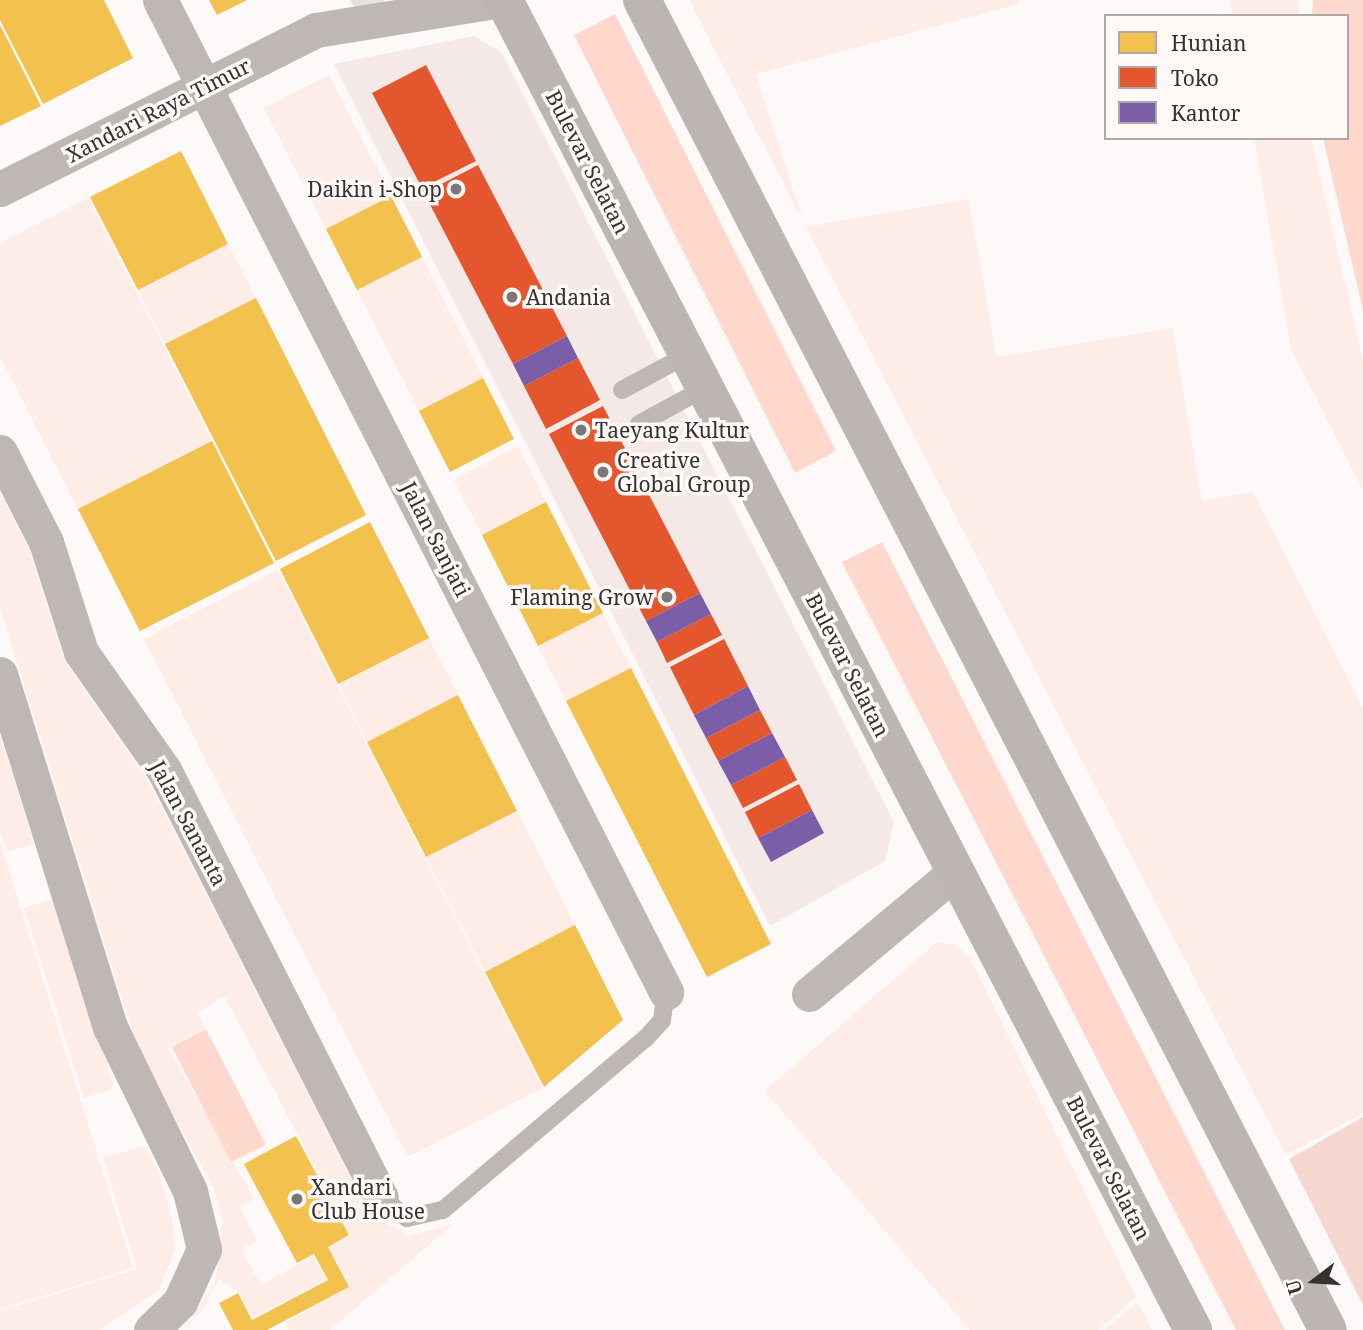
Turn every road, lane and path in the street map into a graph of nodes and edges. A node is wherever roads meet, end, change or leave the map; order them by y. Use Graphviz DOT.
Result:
graph roads {
  1 [pos="160,0"];
  2 [pos="343,0"];
  3 [pos="503,0"];
  4 [pos="642,0"];
  5 [pos="436,5"];
  6 [pos="316,30"];
  7 [pos="205,88"];
  8 [pos="0,189"];
  9 [pos="696,372"];
  10 [pos="622,390"];
  11 [pos="639,424"];
  12 [pos="0,452"];
  13 [pos="0,674"];
  14 [pos="956,871"];
  15 [pos="666,992"];
  16 [pos="809,994"];
  17 [pos="381,1197"];
  18 [pos="151,1330"];
  19 [pos="1193,1330"];
  20 [pos="1328,1330"];
  1 -- 7 [label="street, Jalan Sanjati"];
  2 -- 6 [label="street"];
  3 -- 5 [label="street"];
  3 -- 9 [label="main road, Bulevar Selatan"];
  4 -- 20 [label="main road"];
  5 -- 6 [label="street"];
  6 -- 7 [label="street, Xandari Raya Timur"];
  7 -- 8 [label="street, Xandari Raya Timur"];
  7 -- 15 [label="street, Jalan Sanjati"];
  9 -- 10 [label="lane"];
  9 -- 11 [label="lane"];
  9 -- 14 [label="main road, Bulevar Selatan"];
  12 -- 17 [label="street, Jalan Sananta"];
  13 -- 18 [label="street"];
  14 -- 16 [label="street"];
  14 -- 19 [label="main road, Bulevar Selatan"];
  15 -- 17 [label="lane"];
}
